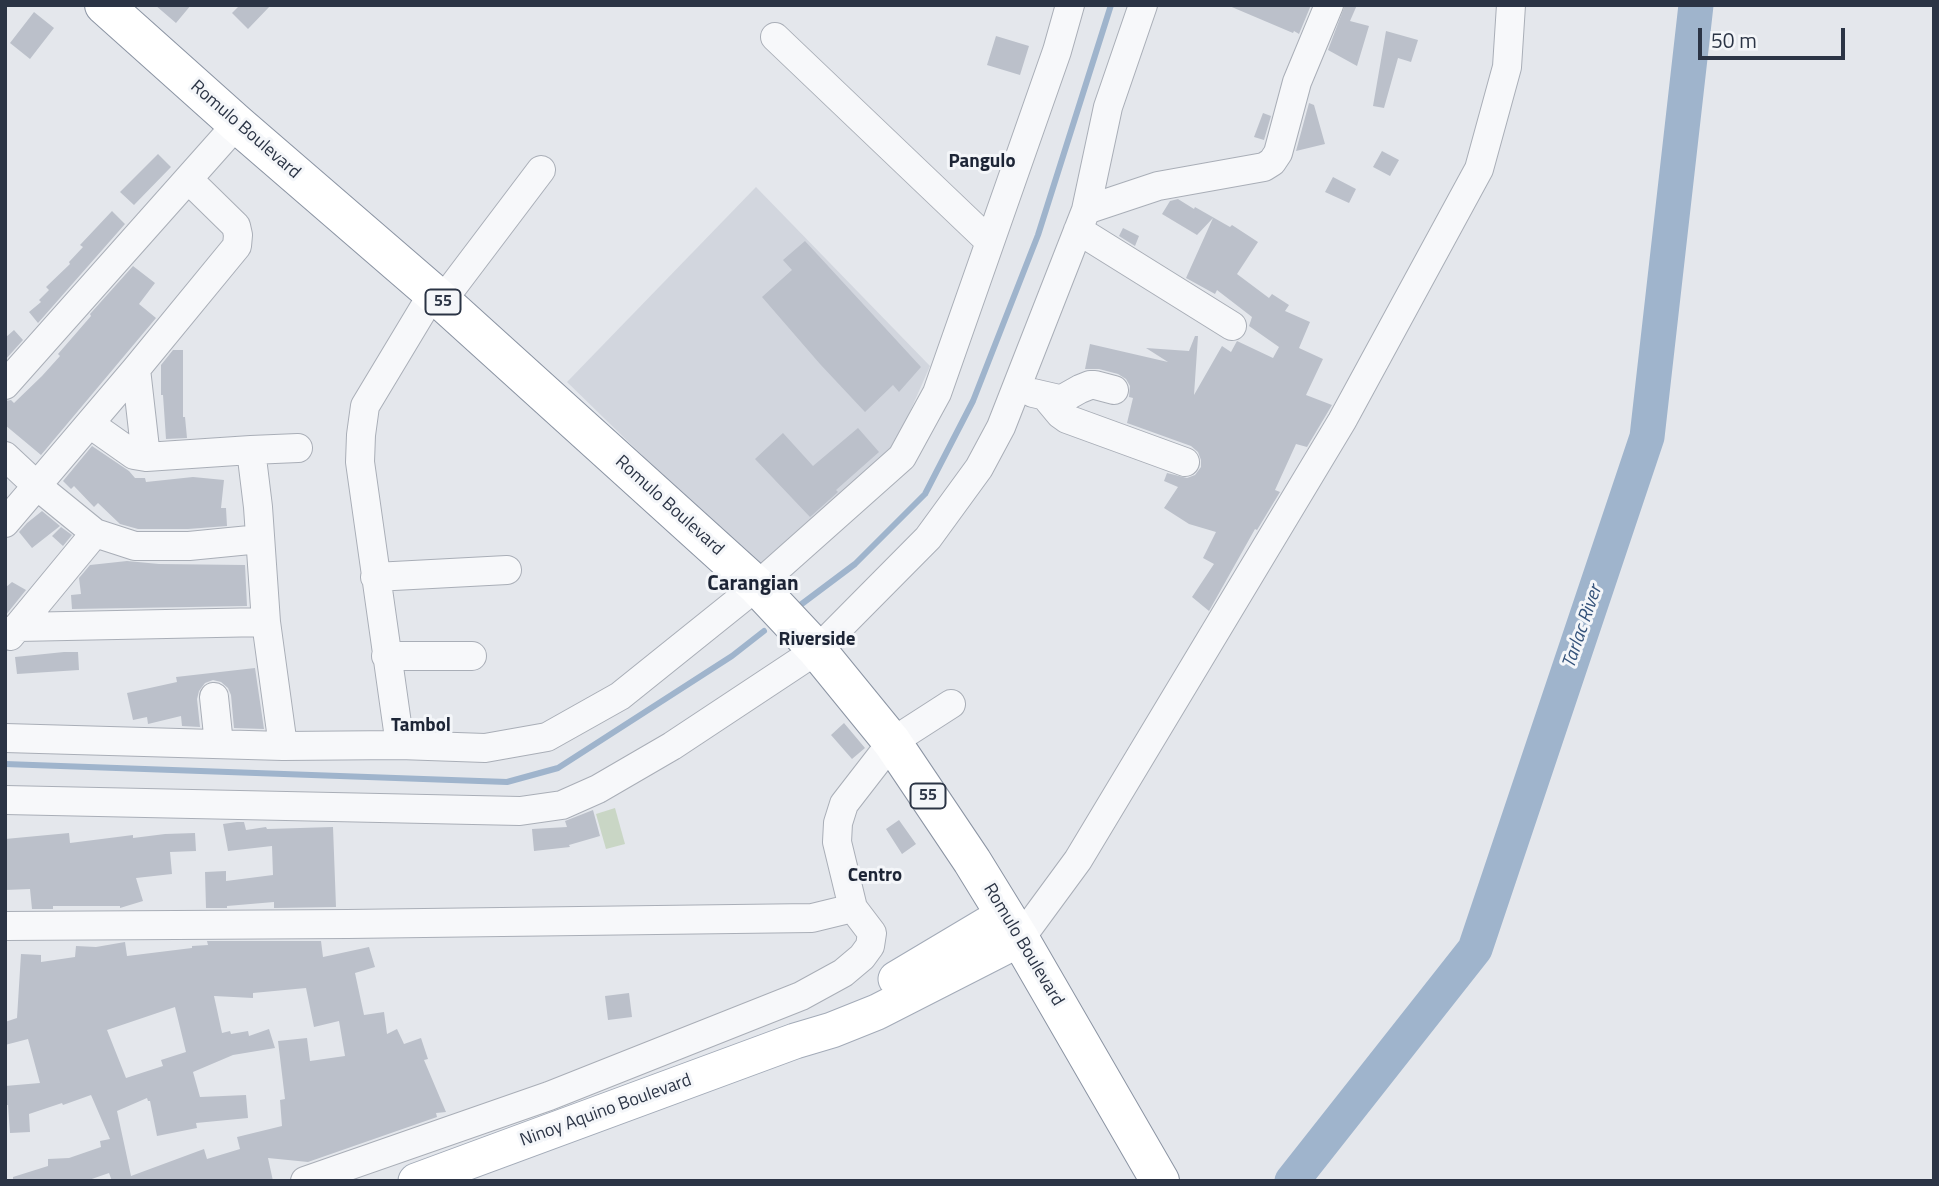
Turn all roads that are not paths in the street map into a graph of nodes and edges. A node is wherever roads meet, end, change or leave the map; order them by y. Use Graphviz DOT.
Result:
graph roads {
  1 [pos="104,5"];
  2 [pos="1070,5"];
  3 [pos="1143,5"];
  4 [pos="1329,5"];
  5 [pos="1511,5"];
  6 [pos="775,37"];
  7 [pos="237,124"];
  8 [pos="541,170"];
  9 [pos="188,179"];
  10 [pos="1082,220"];
  11 [pos="990,242"];
  12 [pos="437,297"];
  13 [pos="1232,326"];
  14 [pos="136,369"];
  15 [pos="5,385"];
  16 [pos="1016,389"];
  17 [pos="1114,390"];
  18 [pos="1045,396"];
  19 [pos="90,424"];
  20 [pos="298,448"];
  21 [pos="251,450"];
  22 [pos="5,456"];
  23 [pos="146,457"];
  24 [pos="1185,462"];
  25 [pos="36,485"];
  26 [pos="5,523"];
  27 [pos="95,533"];
  28 [pos="260,539"];
  29 [pos="507,570"];
  30 [pos="375,578"];
  31 [pos="757,586"];
  32 [pos="266,622"];
  33 [pos="11,634"];
  34 [pos="817,650"];
  35 [pos="386,656"];
  36 [pos="472,656"];
  37 [pos="214,697"];
  38 [pos="951,704"];
  39 [pos="5,738"];
  40 [pos="891,742"];
  41 [pos="219,744"];
  42 [pos="400,745"];
  43 [pos="283,746"];
  44 [pos="5,800"];
  45 [pos="853,908"];
  46 [pos="5,926"];
  47 [pos="1019,937"];
  48 [pos="305,1181"];
  49 [pos="416,1181"];
  50 [pos="1160,1181"];
  1 -- 7 [label="highway, Romulo Boulevard / 55"];
  2 -- 11 [label="street"];
  3 -- 10 [label="street"];
  4 -- 10 [label="street"];
  5 -- 47 [label="street"];
  6 -- 11 [label="street"];
  7 -- 9 [label="street"];
  7 -- 12 [label="highway, Romulo Boulevard / 55"];
  8 -- 12 [label="street"];
  9 -- 14 [label="street"];
  9 -- 15 [label="street"];
  10 -- 13 [label="street"];
  10 -- 16 [label="street"];
  11 -- 31 [label="street"];
  12 -- 30 [label="street"];
  12 -- 31 [label="highway, Romulo Boulevard / 55"];
  14 -- 19 [label="street"];
  14 -- 23 [label="street"];
  16 -- 18 [label="street"];
  16 -- 34 [label="street"];
  17 -- 18 [label="street"];
  18 -- 24 [label="street"];
  19 -- 23 [label="street"];
  19 -- 25 [label="street"];
  20 -- 21 [label="street"];
  21 -- 23 [label="street"];
  21 -- 28 [label="street"];
  22 -- 25 [label="street"];
  25 -- 26 [label="street"];
  25 -- 27 [label="street"];
  27 -- 28 [label="street"];
  27 -- 33 [label="street"];
  28 -- 32 [label="street"];
  29 -- 30 [label="street"];
  30 -- 35 [label="street"];
  31 -- 34 [label="highway, Romulo Boulevard / 55"];
  31 -- 42 [label="street"];
  32 -- 33 [label="street"];
  32 -- 43 [label="street"];
  34 -- 40 [label="highway, Romulo Boulevard / 55"];
  34 -- 44 [label="street"];
  35 -- 36 [label="street"];
  35 -- 42 [label="street"];
  37 -- 41 [label="street"];
  38 -- 40 [label="street"];
  39 -- 41 [label="street"];
  40 -- 45 [label="street"];
  40 -- 47 [label="highway, Romulo Boulevard / 55"];
  41 -- 43 [label="street"];
  42 -- 43 [label="street"];
  45 -- 46 [label="street"];
  45 -- 48 [label="street"];
  47 -- 49 [label="main road, Ninoy Aquino Boulevard"];
  47 -- 50 [label="highway, Romulo Boulevard / 55"];
}
